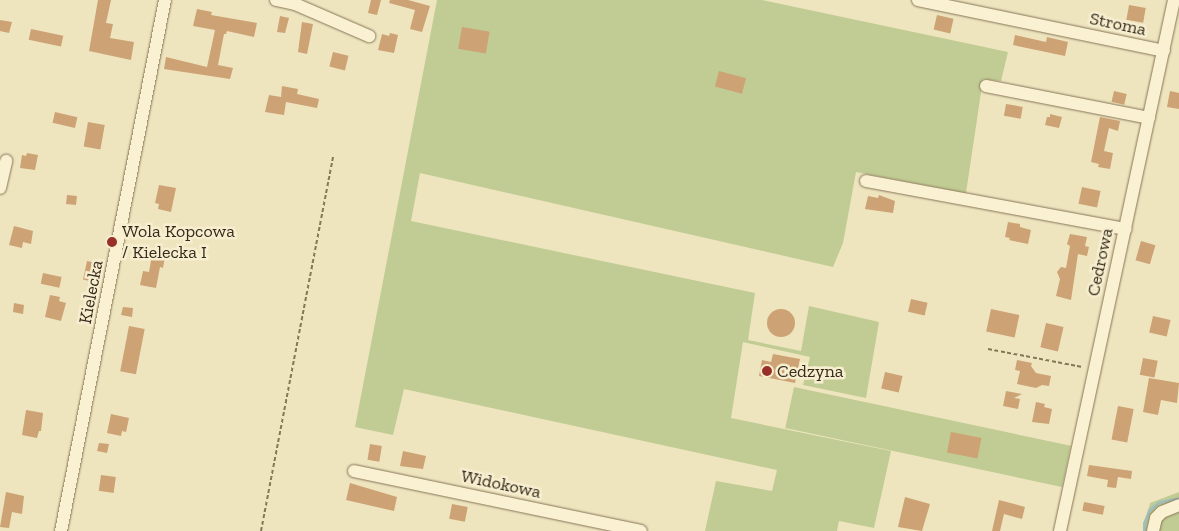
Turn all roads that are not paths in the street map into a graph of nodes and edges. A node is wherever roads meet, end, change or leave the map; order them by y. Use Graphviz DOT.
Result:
graph roads {
  1 [pos="165,0"];
  2 [pos="276,0"];
  3 [pos="918,0"];
  4 [pos="1174,0"];
  5 [pos="369,36"];
  6 [pos="1164,51"];
  7 [pos="986,86"];
  8 [pos="1149,118"];
  9 [pos="6,161"];
  10 [pos="866,181"];
  11 [pos="0,188"];
  12 [pos="1126,229"];
  13 [pos="354,471"];
  14 [pos="1179,505"];
  15 [pos="61,531"];
  16 [pos="641,531"];
  17 [pos="1060,531"];
  18 [pos="1153,531"];
  1 -- 15 [label="street, Kielecka"];
  2 -- 5 [label="street"];
  3 -- 6 [label="street, Stroma"];
  4 -- 6 [label="street, Cedrowa"];
  6 -- 8 [label="street, Cedrowa"];
  7 -- 8 [label="street"];
  8 -- 12 [label="street, Cedrowa"];
  9 -- 11 [label="street"];
  10 -- 12 [label="street"];
  12 -- 17 [label="street, Cedrowa"];
  13 -- 16 [label="street, Widokowa"];
  14 -- 18 [label="street"];
}
